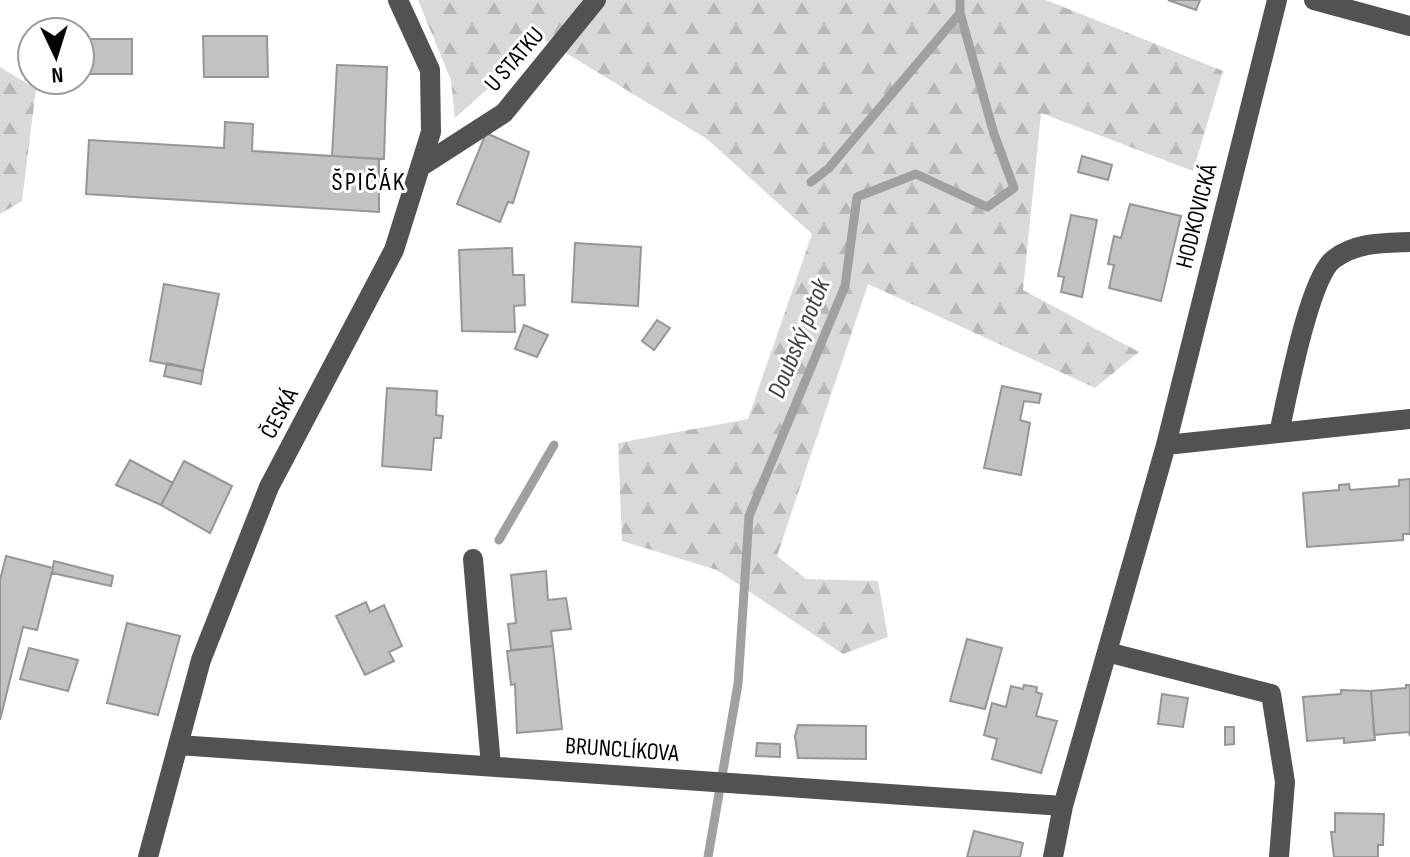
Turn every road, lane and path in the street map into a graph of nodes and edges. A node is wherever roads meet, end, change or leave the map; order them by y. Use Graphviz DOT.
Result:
graph roads {
  1 [pos="398,0"];
  2 [pos="596,0"];
  3 [pos="1277,0"];
  4 [pos="1314,0"];
  5 [pos="1410,26"];
  6 [pos="420,167"];
  7 [pos="1410,242"];
  8 [pos="1410,419"];
  9 [pos="1279,433"];
  10 [pos="1166,445"];
  11 [pos="473,559"];
  12 [pos="1107,652"];
  13 [pos="178,745"];
  14 [pos="491,766"];
  15 [pos="1063,806"];
  16 [pos="148,857"];
  17 [pos="1053,857"];
  18 [pos="1279,857"];
  1 -- 6 [label="street, ČESKÁ"];
  2 -- 6 [label="street, U STATKU"];
  3 -- 10 [label="street, HODKOVICKÁ"];
  4 -- 5 [label="street"];
  6 -- 13 [label="street, ČESKÁ"];
  7 -- 9 [label="street"];
  8 -- 9 [label="street"];
  9 -- 10 [label="street"];
  10 -- 12 [label="street, HODKOVICKÁ"];
  11 -- 14 [label="street"];
  12 -- 15 [label="street, HODKOVICKÁ"];
  12 -- 18 [label="street"];
  13 -- 14 [label="street, BRUNCLÍKOVA"];
  13 -- 16 [label="street, ČESKÁ"];
  14 -- 15 [label="street, BRUNCLÍKOVA"];
  15 -- 17 [label="street, HODKOVICKÁ"];
}
